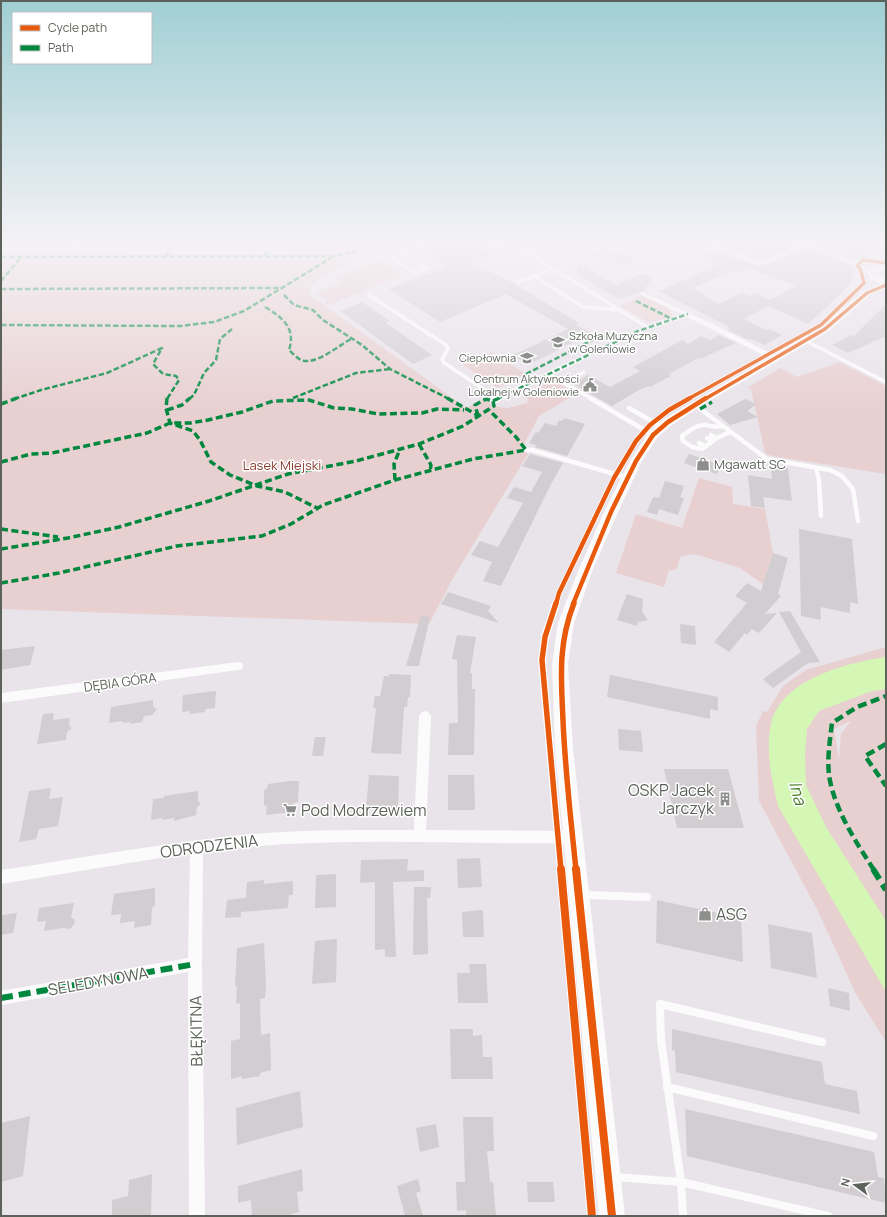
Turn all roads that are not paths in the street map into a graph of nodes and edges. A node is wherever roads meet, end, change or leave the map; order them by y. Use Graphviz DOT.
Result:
graph roads {
  1 [pos="375,299"];
  2 [pos="570,299"];
  3 [pos="601,299"];
  4 [pos="654,299"];
  5 [pos="861,299"];
  6 [pos="619,310"];
  7 [pos="688,314"];
  8 [pos="647,327"];
  9 [pos="806,341"];
  10 [pos="776,358"];
  11 [pos="584,372"];
  12 [pos="548,374"];
  13 [pos="886,382"];
  14 [pos="564,383"];
  15 [pos="496,400"];
  16 [pos="695,405"];
  17 [pos="628,408"];
  18 [pos="722,426"];
  19 [pos="696,427"];
  20 [pos="692,430"];
  21 [pos="702,430"];
  22 [pos="658,431"];
  23 [pos="730,432"];
  24 [pos="698,433"];
  25 [pos="684,434"];
  26 [pos="712,435"];
  27 [pos="690,438"];
  28 [pos="707,438"];
  29 [pos="715,439"];
  30 [pos="699,443"];
  31 [pos="705,446"];
  32 [pos="526,450"];
  33 [pos="816,468"];
  34 [pos="628,478"];
  35 [pos="821,516"];
  36 [pos="858,520"];
  37 [pos="238,666"];
  38 [pos="1,698"];
  39 [pos="425,716"];
  40 [pos="420,835"];
  41 [pos="573,837"];
  42 [pos="197,847"];
  43 [pos="1,877"];
  44 [pos="579,895"];
  45 [pos="647,897"];
  46 [pos="195,964"];
  47 [pos="1,998"];
  48 [pos="822,1042"];
  49 [pos="667,1087"];
  50 [pos="873,1136"];
  51 [pos="608,1176"];
  52 [pos="681,1182"];
  53 [pos="197,1216"];
  54 [pos="612,1216"];
  55 [pos="683,1216"];
  56 [pos="828,1216"];
  1 -- 15 [label="lane"];
  2 -- 6 [label="lane"];
  3 -- 6 [label="lane"];
  4 -- 7 [label="street"];
  5 -- 9 [label="street"];
  6 -- 8 [label="lane"];
  7 -- 8 [label="street"];
  7 -- 10 [label="street"];
  8 -- 12 [label="street"];
  9 -- 10 [label="street"];
  9 -- 13 [label="lane"];
  10 -- 16 [label="street"];
  11 -- 14 [label="lane"];
  12 -- 14 [label="lane"];
  12 -- 15 [label="street"];
  14 -- 22 [label="lane"];
  16 -- 18 [label="lane"];
  16 -- 22 [label="street"];
  17 -- 22 [label="lane"];
  18 -- 19 [label="lane"];
  18 -- 23 [label="lane"];
  19 -- 20 [label="lane"];
  19 -- 21 [label="lane"];
  20 -- 24 [label="lane"];
  20 -- 25 [label="lane"];
  22 -- 34 [label="street"];
  23 -- 29 [label="lane"];
  23 -- 33 [label="lane"];
  25 -- 27 [label="lane"];
  25 -- 31 [label="lane"];
  26 -- 29 [label="lane"];
  28 -- 29 [label="lane"];
  29 -- 31 [label="lane"];
  30 -- 31 [label="lane"];
  32 -- 34 [label="lane"];
  33 -- 35 [label="lane"];
  33 -- 36 [label="lane"];
  34 -- 41 [label="street"];
  37 -- 38 [label="street, DĘBIA GÓRA"];
  39 -- 40 [label="street"];
  40 -- 41 [label="street, ODRODZENIA"];
  40 -- 42 [label="street, ODRODZENIA"];
  41 -- 44 [label="street"];
  42 -- 43 [label="street, ODRODZENIA"];
  42 -- 46 [label="street, BŁĘKITNA"];
  44 -- 45 [label="lane"];
  44 -- 51 [label="street"];
  46 -- 47 [label="street, SELEDYNOWA"];
  46 -- 53 [label="street, BŁĘKITNA"];
  48 -- 49 [label="lane"];
  49 -- 50 [label="lane"];
  49 -- 52 [label="lane"];
  51 -- 52 [label="lane"];
  51 -- 54 [label="street"];
  52 -- 55 [label="lane"];
  52 -- 56 [label="lane"];
}
